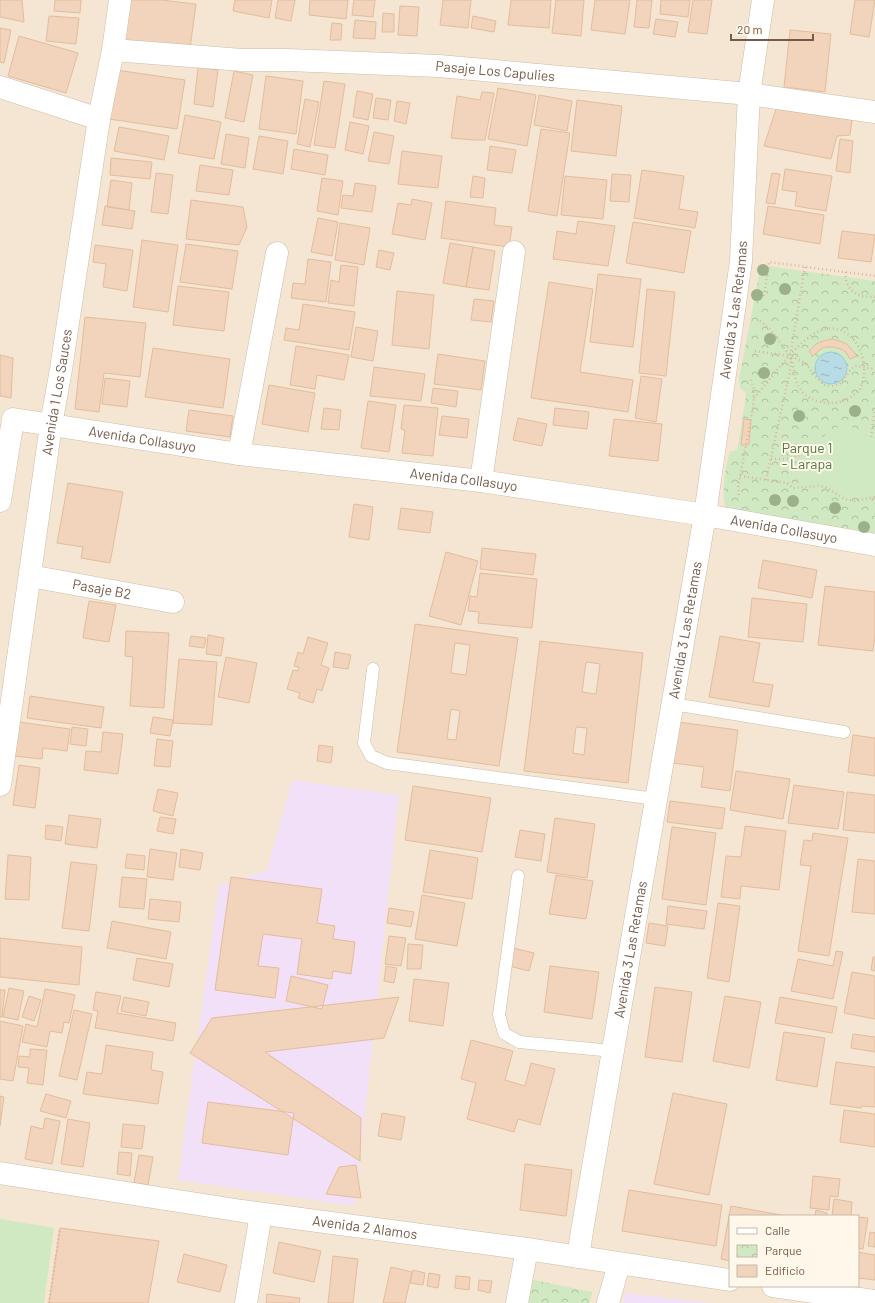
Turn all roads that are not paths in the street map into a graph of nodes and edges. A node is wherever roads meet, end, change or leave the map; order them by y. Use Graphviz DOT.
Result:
graph roads {
  1 [pos="120,0"];
  2 [pos="763,0"];
  3 [pos="113,50"];
  4 [pos="0,87"];
  5 [pos="749,94"];
  6 [pos="875,112"];
  7 [pos="99,119"];
  8 [pos="514,252"];
  9 [pos="277,253"];
  10 [pos="7,418"];
  11 [pos="51,425"];
  12 [pos="239,454"];
  13 [pos="481,481"];
  14 [pos="0,501"];
  15 [pos="705,515"];
  16 [pos="875,545"];
  17 [pos="30,576"];
  18 [pos="173,602"];
  19 [pos="373,669"];
  20 [pos="673,704"];
  21 [pos="844,732"];
  22 [pos="0,784"];
  23 [pos="656,799"];
  24 [pos="518,876"];
  25 [pos="613,1051"];
  26 [pos="0,1173"];
  27 [pos="261,1214"];
  28 [pos="527,1249"];
  29 [pos="578,1257"];
  30 [pos="619,1264"];
  31 [pos="729,1280"];
  32 [pos="780,1287"];
  33 [pos="875,1301"];
  34 [pos="246,1303"];
  35 [pos="517,1303"];
  36 [pos="608,1303"];
  1 -- 3 [label="street, Avenida 1 Los Sauces"];
  2 -- 5 [label="street, Avenida 3 Las Retamas"];
  3 -- 5 [label="street, Pasaje Los Capulies"];
  3 -- 7 [label="street, Avenida 1 Los Sauces"];
  4 -- 7 [label="street"];
  5 -- 6 [label="street, Pasaje Los Capulies"];
  5 -- 15 [label="street, Avenida 3 Las Retamas"];
  7 -- 11 [label="street, Avenida 1 Los Sauces"];
  8 -- 13 [label="street"];
  9 -- 12 [label="street"];
  10 -- 11 [label="street, Avenida Collasuyo"];
  10 -- 14 [label="street"];
  11 -- 12 [label="street, Avenida Collasuyo"];
  11 -- 17 [label="street, Avenida 1 Los Sauces"];
  12 -- 13 [label="street, Avenida Collasuyo"];
  13 -- 15 [label="street, Avenida Collasuyo"];
  15 -- 16 [label="street, Avenida Collasuyo"];
  15 -- 20 [label="street, Avenida 3 Las Retamas"];
  17 -- 18 [label="street, Pasaje B2"];
  17 -- 22 [label="street, Avenida 1 Los Sauces"];
  19 -- 23 [label="lane"];
  20 -- 21 [label="lane"];
  20 -- 23 [label="street, Avenida 3 Las Retamas"];
  23 -- 25 [label="street, Avenida 3 Las Retamas"];
  24 -- 25 [label="lane"];
  25 -- 29 [label="street, Avenida 3 Las Retamas"];
  26 -- 27 [label="street, Avenida 2 Alamos"];
  27 -- 28 [label="street, Avenida 2 Alamos"];
  27 -- 34 [label="street"];
  28 -- 29 [label="street, Avenida 2 Alamos"];
  28 -- 35 [label="street"];
  29 -- 30 [label="street, Avenida 2 Alamos"];
  30 -- 31 [label="street, Avenida 2 Alamos"];
  30 -- 36 [label="street"];
  32 -- 33 [label="street"];
}
